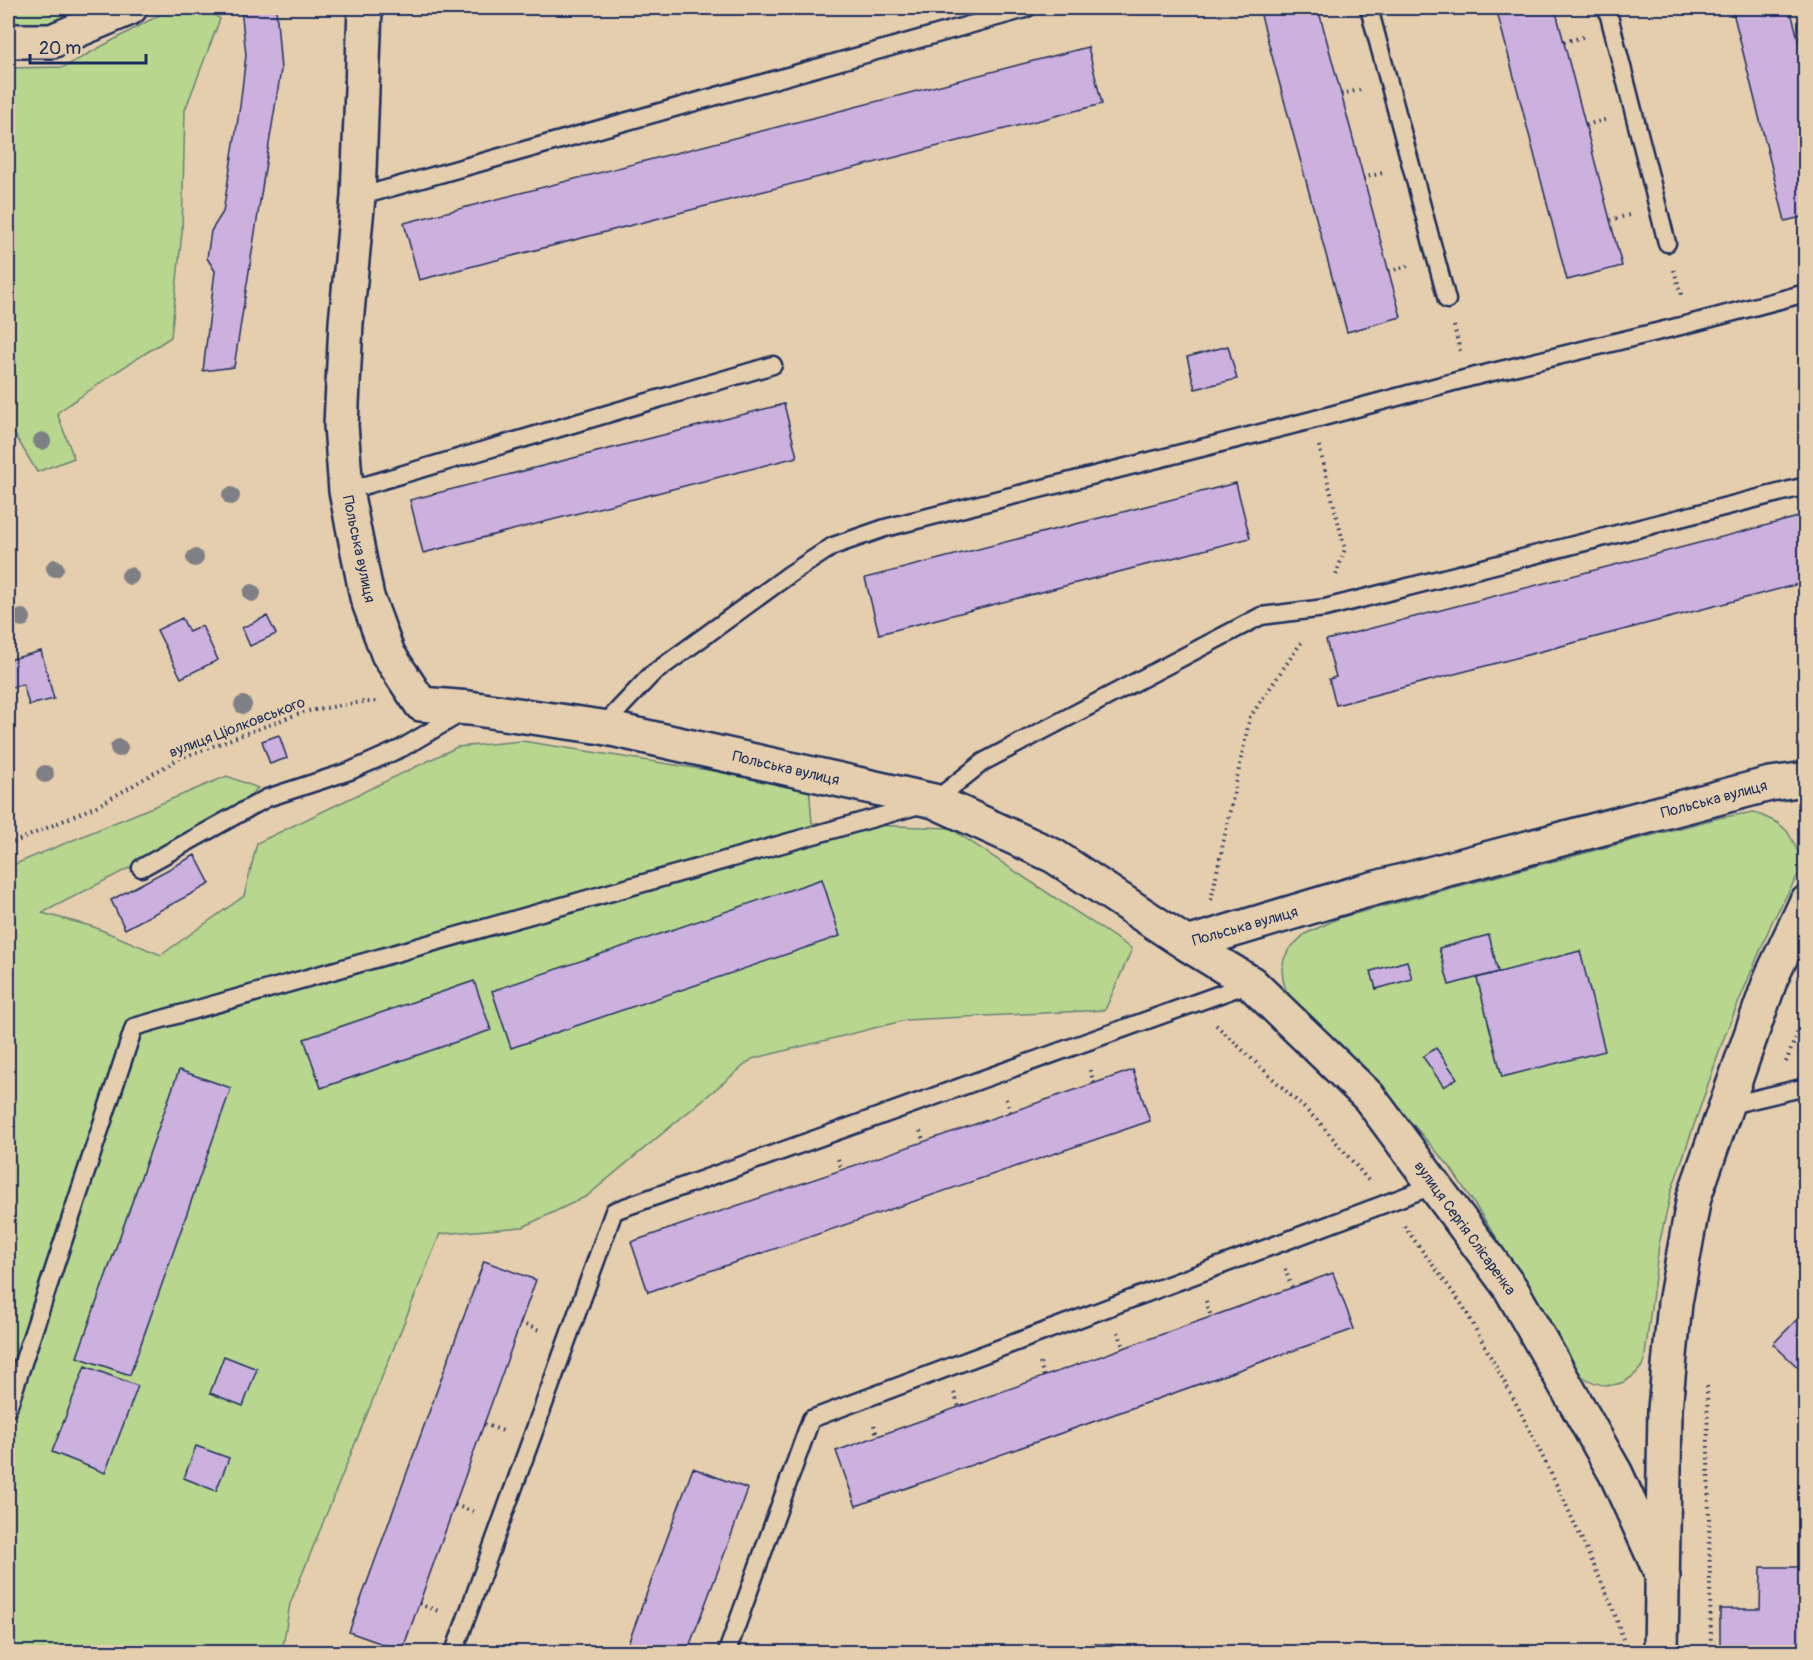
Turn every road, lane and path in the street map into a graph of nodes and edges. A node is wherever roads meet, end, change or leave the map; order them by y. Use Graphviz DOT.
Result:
graph roads {
  1 [pos="130,8"];
  2 [pos="365,8"];
  3 [pos="1027,8"];
  4 [pos="1370,8"];
  5 [pos="1606,8"];
  6 [pos="8,41"];
  7 [pos="358,197"];
  8 [pos="1667,243"];
  9 [pos="1806,293"];
  10 [pos="1447,300"];
  11 [pos="1689,324"];
  12 [pos="773,365"];
  13 [pos="1468,378"];
  14 [pos="1312,420"];
  15 [pos="1806,486"];
  16 [pos="346,491"];
  17 [pos="1325,608"];
  18 [pos="421,704"];
  19 [pos="469,708"];
  20 [pos="602,727"];
  21 [pos="1806,779"];
  22 [pos="934,801"];
  23 [pos="8,845"];
  24 [pos="141,868"];
  25 [pos="1806,903"];
  26 [pos="1186,944"];
  27 [pos="1251,983"];
  28 [pos="1193,1004"];
  29 [pos="1806,1011"];
  30 [pos="1806,1086"];
  31 [pos="1773,1095"];
  32 [pos="1726,1106"];
  33 [pos="1435,1185"];
  34 [pos="1388,1203"];
  35 [pos="1707,1381"];
  36 [pos="8,1408"];
  37 [pos="1663,1577"];
  38 [pos="1624,1642"];
  39 [pos="454,1653"];
  40 [pos="727,1653"];
  41 [pos="1661,1653"];
  42 [pos="1711,1653"];
  1 -- 6 [label="street"];
  2 -- 7 [label="street, Польська вулиця"];
  3 -- 7 [label="lane"];
  4 -- 10 [label="lane"];
  5 -- 8 [label="lane"];
  7 -- 16 [label="street, Польська вулиця"];
  8 -- 11 [label="path"];
  9 -- 11 [label="lane"];
  10 -- 13 [label="path"];
  11 -- 13 [label="lane"];
  12 -- 16 [label="lane"];
  13 -- 14 [label="lane"];
  14 -- 17 [label="path"];
  14 -- 20 [label="lane"];
  15 -- 17 [label="lane"];
  16 -- 18 [label="street, Польська вулиця"];
  17 -- 22 [label="lane"];
  17 -- 26 [label="path"];
  18 -- 19 [label="street, Польська вулиця"];
  18 -- 23 [label="path, вулиця Ціолковського"];
  19 -- 20 [label="street, Польська вулиця"];
  19 -- 24 [label="lane"];
  20 -- 22 [label="street, Польська вулиця"];
  21 -- 26 [label="street, Польська вулиця"];
  22 -- 26 [label="street, Польська вулиця"];
  22 -- 36 [label="lane"];
  25 -- 32 [label="street, вулиця Сергія Слісаренка"];
  26 -- 27 [label="street, вулиця Сергія Слісаренка"];
  27 -- 28 [label="lane"];
  27 -- 33 [label="street, вулиця Сергія Слісаренка"];
  28 -- 34 [label="path"];
  28 -- 39 [label="lane"];
  29 -- 31 [label="path"];
  30 -- 31 [label="lane"];
  31 -- 32 [label="lane"];
  32 -- 37 [label="street, вулиця Сергія Слісаренка"];
  33 -- 34 [label="lane"];
  33 -- 37 [label="street, вулиця Сергія Слісаренка"];
  34 -- 38 [label="path"];
  34 -- 40 [label="lane"];
  35 -- 42 [label="path"];
  37 -- 41 [label="street, вулиця Сергія Слісаренка"];
}
